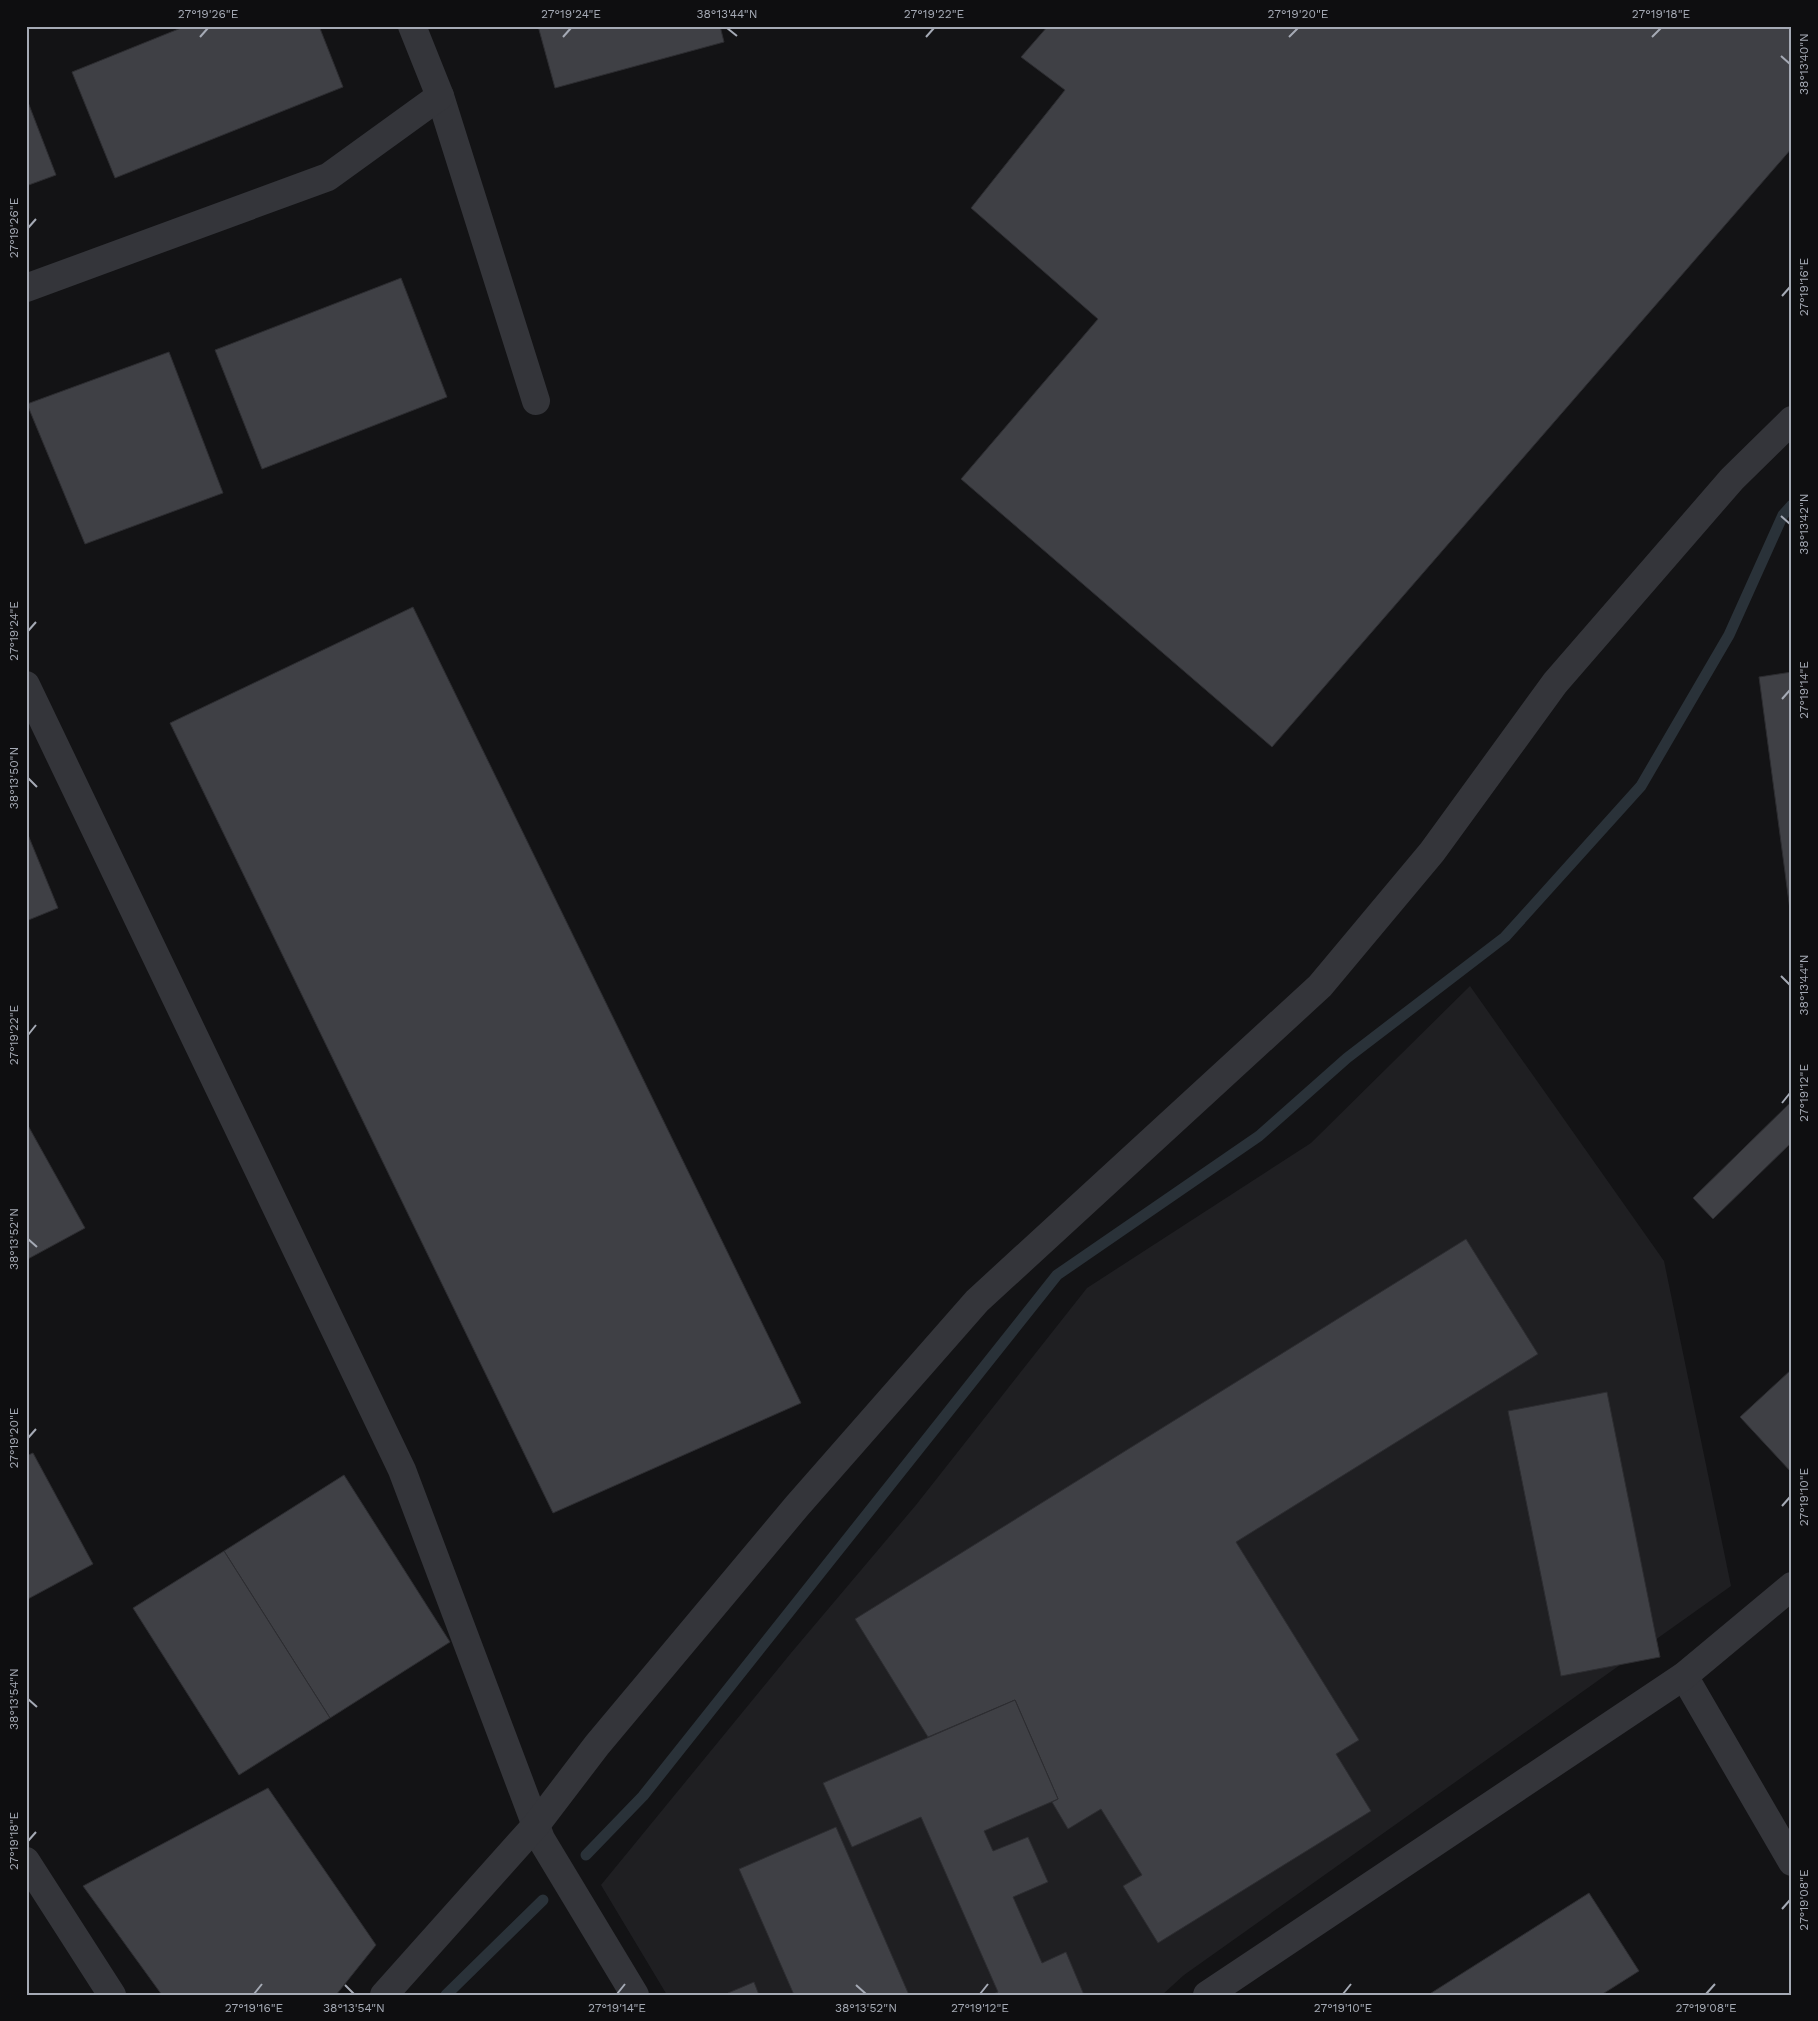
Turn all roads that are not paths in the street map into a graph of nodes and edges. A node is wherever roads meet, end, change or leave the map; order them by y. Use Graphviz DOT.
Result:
graph roads {
  1 [pos="412,26"];
  2 [pos="440,96"];
  3 [pos="26,288"];
  4 [pos="536,402"];
  5 [pos="1792,420"];
  6 [pos="26,685"];
  7 [pos="1792,1586"];
  8 [pos="1684,1676"];
  9 [pos="536,1825"];
  10 [pos="26,1862"];
  11 [pos="1792,1862"];
  12 [pos="112,1995"];
  13 [pos="384,1995"];
  14 [pos="635,1995"];
  15 [pos="1207,1995"];
  1 -- 2 [label="street"];
  2 -- 3 [label="street"];
  2 -- 4 [label="street"];
  5 -- 9 [label="street"];
  6 -- 9 [label="street"];
  7 -- 8 [label="street"];
  8 -- 11 [label="street"];
  8 -- 15 [label="street"];
  9 -- 13 [label="street"];
  9 -- 14 [label="street"];
  10 -- 12 [label="street"];
}
